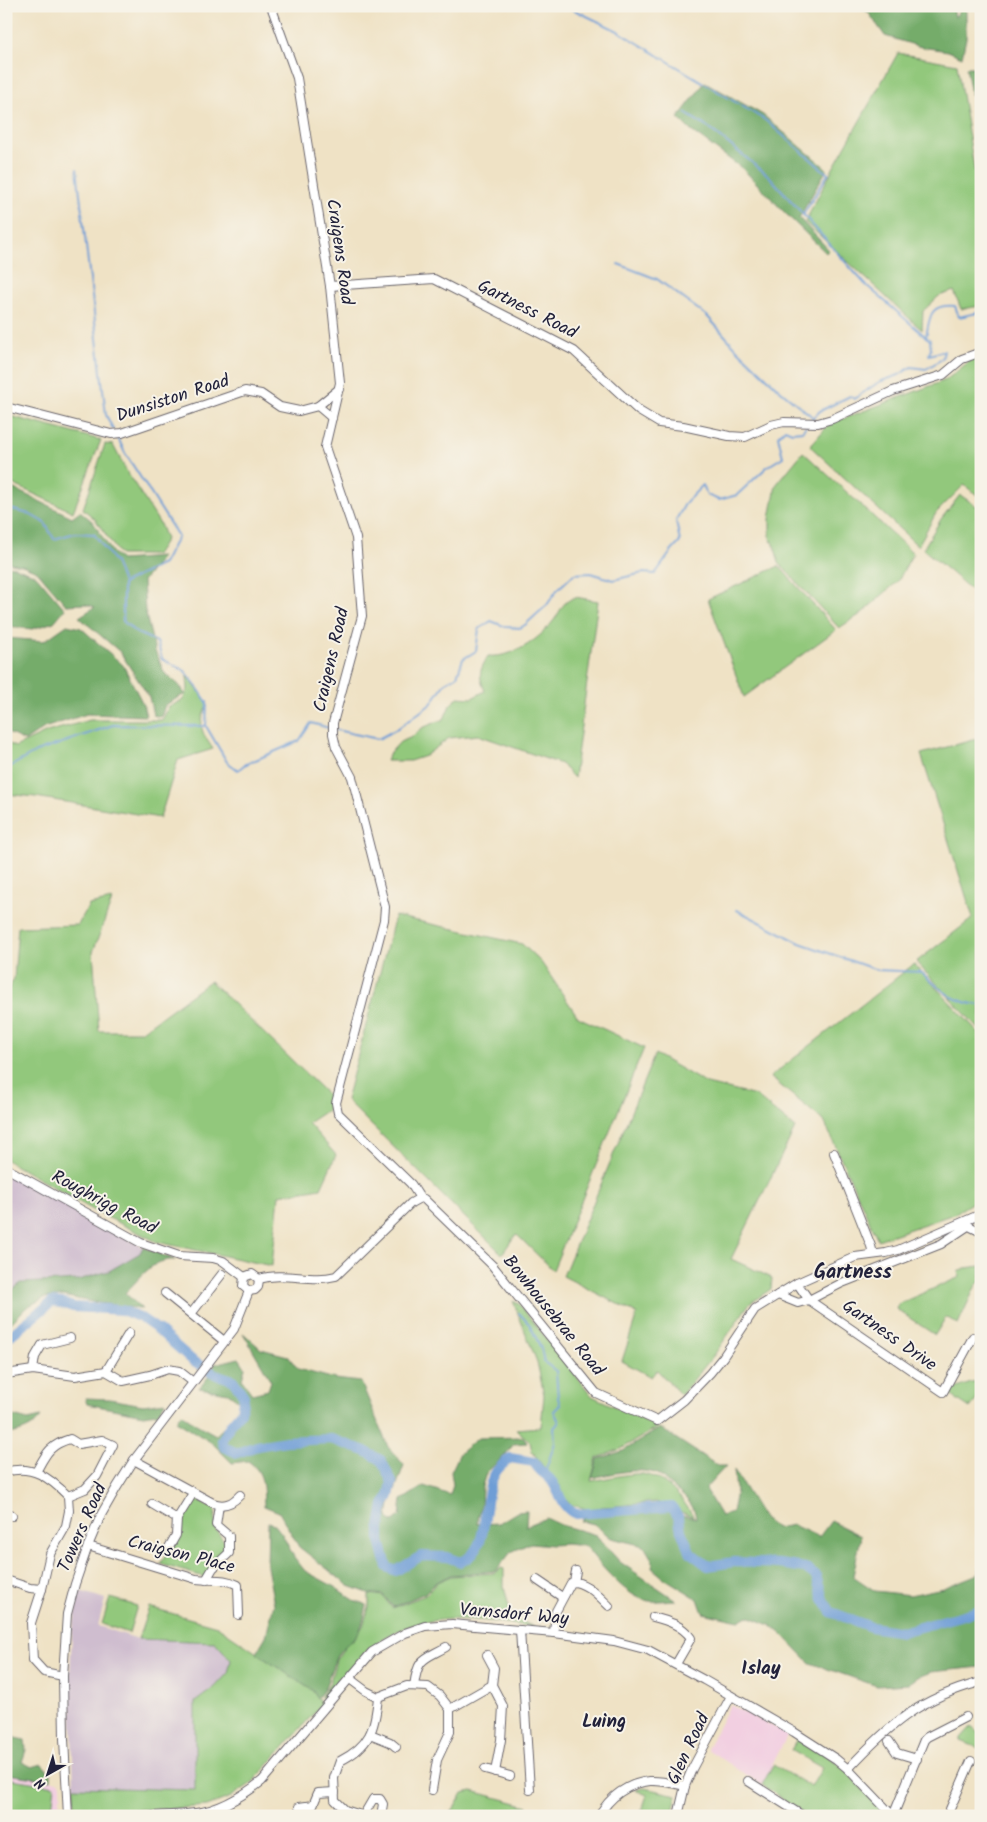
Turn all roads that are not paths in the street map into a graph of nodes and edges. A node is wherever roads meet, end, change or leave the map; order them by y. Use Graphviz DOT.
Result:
graph roads {
  1 [pos="270,6"];
  2 [pos="330,286"];
  3 [pos="981,352"];
  4 [pos="339,389"];
  5 [pos="318,406"];
  6 [pos="6,407"];
  7 [pos="332,418"];
  8 [pos="834,1154"];
  9 [pos="6,1168"];
  10 [pos="420,1198"];
  11 [pos="981,1214"];
  12 [pos="966,1224"];
  13 [pos="981,1232"];
  14 [pos="873,1254"];
  15 [pos="222,1274"];
  16 [pos="244,1278"];
  17 [pos="258,1279"];
  18 [pos="797,1283"];
  19 [pos="249,1291"];
  20 [pos="165,1293"];
  21 [pos="778,1295"];
  22 [pos="809,1300"];
  23 [pos="191,1314"];
  24 [pos="129,1333"];
  25 [pos="973,1337"];
  26 [pos="70,1338"];
  27 [pos="224,1341"];
  28 [pos="33,1370"];
  29 [pos="106,1371"];
  30 [pos="6,1374"];
  31 [pos="193,1382"];
  32 [pos="134,1460"];
  33 [pos="6,1472"];
  34 [pos="36,1472"];
  35 [pos="193,1493"];
  36 [pos="240,1495"];
  37 [pos="68,1496"];
  38 [pos="152,1504"];
  39 [pos="218,1505"];
  40 [pos="177,1518"];
  41 [pos="88,1546"];
  42 [pos="168,1549"];
  43 [pos="576,1570"];
  44 [pos="6,1580"];
  45 [pos="206,1580"];
  46 [pos="536,1580"];
  47 [pos="574,1582"];
  48 [pos="544,1585"];
  49 [pos="42,1589"];
  50 [pos="538,1593"];
  51 [pos="562,1598"];
  52 [pos="609,1606"];
  53 [pos="239,1615"];
  54 [pos="653,1617"];
  55 [pos="520,1630"];
  56 [pos="554,1633"];
  57 [pos="446,1647"];
  58 [pos="487,1655"];
  59 [pos="676,1664"];
  60 [pos="63,1676"];
  61 [pos="350,1679"];
  62 [pos="981,1682"];
  63 [pos="492,1685"];
  64 [pos="414,1686"];
  65 [pos="731,1696"];
  66 [pos="378,1697"];
  67 [pos="450,1709"];
  68 [pos="966,1717"];
  69 [pos="370,1734"];
  70 [pos="889,1741"];
  71 [pos="396,1747"];
  72 [pos="917,1759"];
  73 [pos="971,1761"];
  74 [pos="485,1769"];
  75 [pos="848,1769"];
  76 [pos="495,1772"];
  77 [pos="510,1776"];
  78 [pos="748,1781"];
  79 [pos="685,1786"];
  80 [pos="432,1790"];
  81 [pos="530,1790"];
  82 [pos="335,1792"];
  83 [pos="299,1807"];
  84 [pos="365,1813"];
  85 [pos="68,1816"];
  86 [pos="153,1816"];
  87 [pos="381,1816"];
  88 [pos="599,1816"];
  89 [pos="678,1816"];
  90 [pos="803,1816"];
  91 [pos="893,1816"];
  92 [pos="947,1816"];
  1 -- 2 [label="street, Craigens Road"];
  2 -- 3 [label="street, Gartness Road"];
  2 -- 4 [label="street, Craigens Road"];
  4 -- 5 [label="street, Dunsiston Road"];
  4 -- 7 [label="street, Craigens Road"];
  5 -- 6 [label="street, Dunsiston Road"];
  5 -- 7 [label="street"];
  7 -- 10 [label="street, Craigens Road"];
  8 -- 14 [label="street"];
  9 -- 16 [label="street, Roughrigg Road"];
  10 -- 17 [label="street"];
  10 -- 21 [label="street, Bowhousebrae Road"];
  11 -- 12 [label="street, Bowhousebrae Road"];
  12 -- 13 [label="street"];
  12 -- 14 [label="street, Bowhousebrae Road"];
  12 -- 22 [label="street"];
  14 -- 18 [label="street, Bowhousebrae Road"];
  15 -- 23 [label="street"];
  16 -- 17 [label="street"];
  16 -- 19 [label="street"];
  17 -- 19 [label="street"];
  18 -- 21 [label="street, Bowhousebrae Road"];
  18 -- 22 [label="street, Gartness Drive"];
  19 -- 27 [label="street, Towers Road"];
  20 -- 23 [label="street"];
  21 -- 22 [label="street"];
  22 -- 25 [label="street, Gartness Drive"];
  23 -- 27 [label="street"];
  24 -- 29 [label="street"];
  26 -- 28 [label="street"];
  27 -- 31 [label="street, Towers Road"];
  28 -- 29 [label="street"];
  28 -- 30 [label="street"];
  29 -- 31 [label="street"];
  31 -- 32 [label="street, Towers Road"];
  32 -- 35 [label="street"];
  32 -- 41 [label="street, Towers Road"];
  33 -- 34 [label="street"];
  34 -- 37 [label="street"];
  34 -- 37 [label="street"];
  35 -- 39 [label="street"];
  35 -- 40 [label="street"];
  36 -- 39 [label="street"];
  37 -- 49 [label="street"];
  38 -- 40 [label="street"];
  39 -- 45 [label="street"];
  40 -- 42 [label="street"];
  41 -- 45 [label="street, Craigson Place"];
  41 -- 60 [label="street, Towers Road"];
  43 -- 47 [label="street"];
  44 -- 49 [label="street"];
  45 -- 53 [label="street, Craigson Place"];
  46 -- 48 [label="street"];
  47 -- 51 [label="street"];
  47 -- 52 [label="street"];
  48 -- 50 [label="street"];
  48 -- 51 [label="street"];
  49 -- 60 [label="street"];
  51 -- 56 [label="street"];
  54 -- 59 [label="street"];
  55 -- 56 [label="street, Varnsdorf Way"];
  55 -- 61 [label="street, Varnsdorf Way"];
  55 -- 81 [label="street"];
  56 -- 59 [label="street, Varnsdorf Way"];
  57 -- 64 [label="street"];
  58 -- 63 [label="street"];
  59 -- 65 [label="street, Varnsdorf Way"];
  60 -- 85 [label="street, Towers Road"];
  61 -- 66 [label="street"];
  61 -- 86 [label="street, Varnsdorf Way"];
  62 -- 75 [label="street"];
  63 -- 67 [label="street"];
  63 -- 76 [label="street"];
  64 -- 66 [label="street"];
  64 -- 67 [label="street"];
  65 -- 75 [label="street, Varnsdorf Way"];
  65 -- 79 [label="street, Glen Road"];
  66 -- 69 [label="street"];
  67 -- 80 [label="street"];
  68 -- 72 [label="street"];
  69 -- 71 [label="street"];
  69 -- 82 [label="street"];
  70 -- 72 [label="street"];
  72 -- 91 [label="street"];
  73 -- 92 [label="street"];
  74 -- 76 [label="street"];
  75 -- 91 [label="street, Varnsdorf Way"];
  76 -- 77 [label="street"];
  78 -- 90 [label="street"];
  79 -- 88 [label="street"];
  79 -- 89 [label="street, Glen Road"];
  82 -- 83 [label="street"];
  82 -- 84 [label="street"];
  84 -- 87 [label="street"];
}
